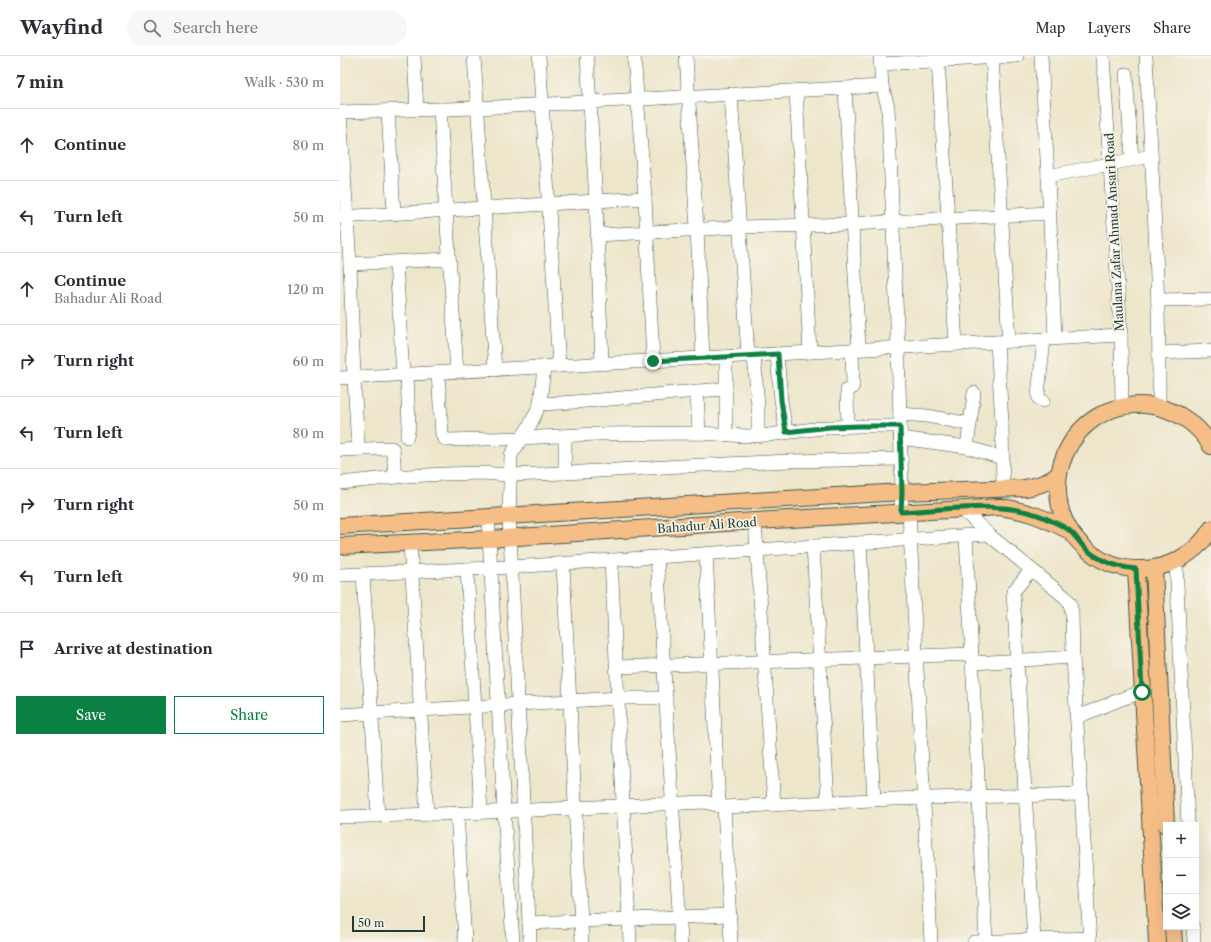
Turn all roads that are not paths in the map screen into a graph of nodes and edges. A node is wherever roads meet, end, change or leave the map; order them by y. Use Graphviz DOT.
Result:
graph roads {
  1 [pos="414,56"];
  2 [pos="474,56"];
  3 [pos="539,56"];
  4 [pos="587,56"];
  5 [pos="634,56"];
  6 [pos="686,56"];
  7 [pos="1017,56"];
  8 [pos="1041,56"];
  9 [pos="1104,56"];
  10 [pos="1146,56"];
  11 [pos="992,57"];
  12 [pos="942,59"];
  13 [pos="880,60"];
  14 [pos="1126,74"];
  15 [pos="882,86"];
  16 [pos="845,88"];
  17 [pos="796,91"];
  18 [pos="731,94"];
  19 [pos="688,97"];
  20 [pos="637,99"];
  21 [pos="590,102"];
  22 [pos="542,105"];
  23 [pos="477,108"];
  24 [pos="440,109"];
  25 [pos="417,110"];
  26 [pos="388,111"];
  27 [pos="1151,156"];
  28 [pos="1132,159"];
  29 [pos="1110,163"];
  30 [pos="1048,176"];
  31 [pos="645,198"];
  32 [pos="596,201"];
  33 [pos="548,204"];
  34 [pos="484,208"];
  35 [pos="446,210"];
  36 [pos="1049,213"];
  37 [pos="394,214"];
  38 [pos="1002,216"];
  39 [pos="344,217"];
  40 [pos="948,219"];
  41 [pos="893,222"];
  42 [pos="853,224"];
  43 [pos="803,226"];
  44 [pos="740,227"];
  45 [pos="697,229"];
  46 [pos="647,232"];
  47 [pos="598,235"];
  48 [pos="449,259"];
  49 [pos="396,262"];
  50 [pos="350,264"];
  51 [pos="1211,299"];
  52 [pos="1158,300"];
  53 [pos="1121,335"];
  54 [pos="1050,338"];
  55 [pos="1003,341"];
  56 [pos="956,344"];
  57 [pos="898,347"];
  58 [pos="855,350"];
  59 [pos="1211,351"];
  60 [pos="810,352"];
  61 [pos="1159,353"];
  62 [pos="778,354"];
  63 [pos="751,356"];
  64 [pos="726,357"];
  65 [pos="703,358"];
  66 [pos="653,361"];
  67 [pos="602,364"];
  68 [pos="559,366"];
  69 [pos="544,367"];
  70 [pos="495,370"];
  71 [pos="457,372"];
  72 [pos="438,373"];
  73 [pos="405,375"];
  74 [pos="340,378"];
  75 [pos="354,378"];
  76 [pos="726,389"];
  77 [pos="697,391"];
  78 [pos="974,393"];
  79 [pos="1043,401"];
  80 [pos="540,404"];
  81 [pos="1122,407"];
  82 [pos="1159,407"];
  83 [pos="970,424"];
  84 [pos="848,426"];
  85 [pos="900,426"];
  86 [pos="786,432"];
  87 [pos="699,433"];
  88 [pos="726,434"];
  89 [pos="758,435"];
  90 [pos="565,436"];
  91 [pos="407,438"];
  92 [pos="521,438"];
  93 [pos="1211,446"];
  94 [pos="966,448"];
  95 [pos="358,449"];
  96 [pos="340,450"];
  97 [pos="1002,458"];
  98 [pos="901,459"];
  99 [pos="565,473"];
  100 [pos="510,475"];
  101 [pos="1058,475"];
  102 [pos="395,477"];
  103 [pos="340,483"];
  104 [pos="1003,489"];
  105 [pos="902,492"];
  106 [pos="961,508"];
  107 [pos="905,512"];
  108 [pos="509,516"];
  109 [pos="488,517"];
  110 [pos="755,521"];
  111 [pos="340,526"];
  112 [pos="1211,529"];
  113 [pos="1070,531"];
  114 [pos="988,534"];
  115 [pos="966,536"];
  116 [pos="510,538"];
  117 [pos="489,540"];
  118 [pos="911,540"];
  119 [pos="410,543"];
  120 [pos="860,543"];
  121 [pos="340,546"];
  122 [pos="813,546"];
  123 [pos="756,550"];
  124 [pos="706,554"];
  125 [pos="657,557"];
  126 [pos="611,560"];
  127 [pos="1176,561"];
  128 [pos="563,564"];
  129 [pos="512,567"];
  130 [pos="491,568"];
  131 [pos="1154,568"];
  132 [pos="467,569"];
  133 [pos="1136,569"];
  134 [pos="1031,570"];
  135 [pos="412,572"];
  136 [pos="363,574"];
  137 [pos="340,575"];
  138 [pos="916,656"];
  139 [pos="1074,657"];
  140 [pos="866,658"];
  141 [pos="820,659"];
  142 [pos="972,659"];
  143 [pos="1017,661"];
  144 [pos="764,662"];
  145 [pos="712,664"];
  146 [pos="664,665"];
  147 [pos="617,667"];
  148 [pos="1142,692"];
  149 [pos="618,698"];
  150 [pos="666,698"];
  151 [pos="570,701"];
  152 [pos="518,704"];
  153 [pos="498,705"];
  154 [pos="475,707"];
  155 [pos="421,710"];
  156 [pos="372,713"];
  157 [pos="340,715"];
  158 [pos="1077,717"];
  159 [pos="1082,794"];
  160 [pos="1026,795"];
  161 [pos="980,797"];
  162 [pos="924,798"];
  163 [pos="874,800"];
  164 [pos="828,802"];
  165 [pos="673,804"];
  166 [pos="774,805"];
  167 [pos="624,806"];
  168 [pos="722,807"];
  169 [pos="575,808"];
  170 [pos="523,810"];
  171 [pos="504,811"];
  172 [pos="481,812"];
  173 [pos="458,813"];
  174 [pos="427,814"];
  175 [pos="378,816"];
  176 [pos="340,817"];
  177 [pos="1166,822"];
  178 [pos="1188,822"];
  179 [pos="730,915"];
  180 [pos="679,917"];
  181 [pos="629,919"];
  182 [pos="580,921"];
  183 [pos="529,923"];
  184 [pos="1173,930"];
  185 [pos="1194,930"];
  186 [pos="1034,940"];
  187 [pos="1090,940"];
  188 [pos="1011,941"];
  189 [pos="465,942"];
  190 [pos="513,942"];
  191 [pos="530,942"];
  192 [pos="582,942"];
  193 [pos="630,942"];
  194 [pos="681,942"];
  195 [pos="731,942"];
  196 [pos="930,942"];
  197 [pos="974,942"];
  198 [pos="986,942"];
  199 [pos="1157,942"];
  200 [pos="1174,942"];
  201 [pos="1194,942"];
  1 -- 25 [label="street"];
  2 -- 23 [label="street"];
  3 -- 22 [label="street"];
  4 -- 21 [label="street"];
  5 -- 20 [label="street"];
  6 -- 19 [label="street"];
  7 -- 11 [label="street"];
  8 -- 30 [label="street"];
  9 -- 29 [label="street, Maulana Zafar Ahmad Ansari Road"];
  10 -- 27 [label="street"];
  11 -- 12 [label="street"];
  11 -- 38 [label="street"];
  12 -- 13 [label="street"];
  12 -- 40 [label="street"];
  13 -- 15 [label="street"];
  14 -- 28 [label="street"];
  15 -- 16 [label="street"];
  15 -- 41 [label="street"];
  16 -- 17 [label="street"];
  16 -- 42 [label="street"];
  17 -- 18 [label="street"];
  17 -- 43 [label="street"];
  18 -- 19 [label="street"];
  18 -- 44 [label="street"];
  19 -- 20 [label="street"];
  19 -- 45 [label="street"];
  20 -- 21 [label="street"];
  20 -- 31 [label="street"];
  21 -- 22 [label="street"];
  21 -- 32 [label="street"];
  22 -- 23 [label="street"];
  22 -- 33 [label="street"];
  23 -- 24 [label="street"];
  23 -- 34 [label="street"];
  24 -- 25 [label="street"];
  24 -- 35 [label="street"];
  25 -- 26 [label="street"];
  26 -- 37 [label="street"];
  26 -- 39 [label="street"];
  27 -- 28 [label="street"];
  27 -- 52 [label="street"];
  28 -- 29 [label="street"];
  29 -- 30 [label="street"];
  29 -- 53 [label="street, Maulana Zafar Ahmad Ansari Road"];
  30 -- 36 [label="street"];
  31 -- 32 [label="street"];
  31 -- 46 [label="street"];
  32 -- 33 [label="street"];
  32 -- 47 [label="street"];
  33 -- 34 [label="street"];
  33 -- 68 [label="street"];
  34 -- 35 [label="street"];
  34 -- 70 [label="street"];
  35 -- 37 [label="street"];
  35 -- 48 [label="street"];
  36 -- 38 [label="street"];
  36 -- 54 [label="street"];
  37 -- 39 [label="street"];
  38 -- 40 [label="street"];
  38 -- 55 [label="street"];
  39 -- 50 [label="street"];
  40 -- 41 [label="street"];
  40 -- 56 [label="street"];
  41 -- 42 [label="street"];
  41 -- 57 [label="street"];
  42 -- 43 [label="street"];
  42 -- 58 [label="street"];
  43 -- 44 [label="street"];
  43 -- 60 [label="street"];
  44 -- 45 [label="street"];
  44 -- 63 [label="street"];
  45 -- 46 [label="street"];
  45 -- 65 [label="street"];
  46 -- 47 [label="street"];
  46 -- 66 [label="street"];
  47 -- 67 [label="street"];
  48 -- 49 [label="street"];
  48 -- 71 [label="street"];
  49 -- 50 [label="street"];
  49 -- 73 [label="street"];
  50 -- 75 [label="street"];
  51 -- 52 [label="street"];
  52 -- 61 [label="street"];
  53 -- 54 [label="street"];
  53 -- 81 [label="street, Maulana Zafar Ahmad Ansari Road"];
  54 -- 55 [label="street"];
  54 -- 79 [label="street"];
  55 -- 56 [label="street"];
  55 -- 97 [label="street"];
  56 -- 57 [label="street"];
  57 -- 58 [label="street"];
  57 -- 85 [label="street"];
  58 -- 60 [label="street"];
  58 -- 84 [label="street"];
  59 -- 61 [label="street"];
  60 -- 62 [label="street"];
  61 -- 82 [label="street"];
  62 -- 63 [label="street"];
  62 -- 86 [label="street"];
  63 -- 64 [label="street"];
  63 -- 89 [label="street"];
  64 -- 65 [label="street"];
  64 -- 76 [label="street"];
  65 -- 66 [label="street"];
  66 -- 67 [label="street"];
  67 -- 68 [label="street"];
  68 -- 69 [label="street"];
  69 -- 70 [label="street"];
  69 -- 80 [label="street"];
  70 -- 71 [label="street"];
  71 -- 72 [label="street"];
  72 -- 73 [label="street"];
  72 -- 92 [label="street"];
  73 -- 75 [label="street"];
  73 -- 91 [label="street"];
  74 -- 75 [label="street"];
  75 -- 95 [label="street"];
  76 -- 77 [label="street"];
  76 -- 88 [label="street"];
  77 -- 80 [label="street"];
  77 -- 87 [label="street"];
  78 -- 83 [label="street"];
  80 -- 92 [label="street"];
  81 -- 82 [label="main road"];
  81 -- 101 [label="main road"];
  82 -- 93 [label="main road"];
  83 -- 85 [label="street"];
  83 -- 94 [label="street"];
  84 -- 85 [label="street"];
  84 -- 86 [label="street"];
  85 -- 94 [label="street"];
  85 -- 98 [label="street"];
  86 -- 89 [label="street"];
  87 -- 88 [label="street"];
  87 -- 90 [label="street"];
  88 -- 89 [label="street"];
  90 -- 92 [label="street"];
  90 -- 99 [label="street"];
  92 -- 100 [label="street"];
  94 -- 97 [label="street"];
  95 -- 96 [label="street"];
  95 -- 102 [label="street"];
  97 -- 104 [label="street"];
  98 -- 99 [label="street"];
  98 -- 105 [label="street"];
  99 -- 100 [label="street"];
  100 -- 102 [label="street"];
  100 -- 108 [label="street"];
  101 -- 104 [label="main road, Bahadur Ali Road"];
  101 -- 113 [label="main road"];
  102 -- 103 [label="street"];
  104 -- 105 [label="main road, Bahadur Ali Road"];
  105 -- 107 [label="street"];
  105 -- 108 [label="main road, Bahadur Ali Road"];
  106 -- 107 [label="main road, Bahadur Ali Road"];
  106 -- 113 [label="main road, Bahadur Ali Road"];
  106 -- 114 [label="street"];
  107 -- 110 [label="main road, Bahadur Ali Road"];
  107 -- 118 [label="street"];
  108 -- 109 [label="main road, Bahadur Ali Road"];
  108 -- 116 [label="street"];
  109 -- 111 [label="main road, Bahadur Ali Road"];
  109 -- 117 [label="street"];
  110 -- 116 [label="main road, Bahadur Ali Road"];
  110 -- 123 [label="street"];
  112 -- 127 [label="main road"];
  113 -- 133 [label="main road"];
  114 -- 115 [label="street"];
  114 -- 134 [label="street"];
  115 -- 118 [label="street"];
  115 -- 142 [label="street"];
  116 -- 117 [label="main road, Bahadur Ali Road"];
  116 -- 129 [label="street"];
  117 -- 119 [label="main road, Bahadur Ali Road"];
  117 -- 130 [label="street"];
  118 -- 120 [label="street"];
  118 -- 138 [label="street"];
  119 -- 121 [label="main road, Bahadur Ali Road"];
  119 -- 135 [label="street"];
  120 -- 122 [label="street"];
  120 -- 140 [label="street"];
  122 -- 123 [label="street"];
  122 -- 141 [label="street"];
  123 -- 124 [label="street"];
  123 -- 144 [label="street"];
  124 -- 125 [label="street"];
  124 -- 145 [label="street"];
  125 -- 126 [label="street"];
  125 -- 146 [label="street"];
  126 -- 128 [label="street"];
  126 -- 147 [label="street"];
  127 -- 131 [label="main road"];
  127 -- 178 [label="street"];
  128 -- 129 [label="street"];
  128 -- 151 [label="street"];
  129 -- 130 [label="street"];
  129 -- 152 [label="street"];
  130 -- 132 [label="street"];
  130 -- 153 [label="street"];
  131 -- 133 [label="main road"];
  131 -- 177 [label="main road"];
  132 -- 135 [label="street"];
  132 -- 154 [label="street"];
  133 -- 148 [label="main road"];
  134 -- 139 [label="street"];
  134 -- 143 [label="street"];
  135 -- 136 [label="street"];
  135 -- 155 [label="street"];
  136 -- 137 [label="street"];
  136 -- 156 [label="street"];
  138 -- 140 [label="street"];
  138 -- 142 [label="street"];
  138 -- 162 [label="street"];
  139 -- 143 [label="street"];
  139 -- 158 [label="street"];
  140 -- 141 [label="street"];
  140 -- 163 [label="street"];
  141 -- 144 [label="street"];
  141 -- 164 [label="street"];
  142 -- 143 [label="street"];
  142 -- 161 [label="street"];
  143 -- 160 [label="street"];
  144 -- 145 [label="street"];
  144 -- 166 [label="street"];
  145 -- 146 [label="street"];
  145 -- 168 [label="street"];
  146 -- 147 [label="street"];
  146 -- 150 [label="street"];
  147 -- 149 [label="street"];
  148 -- 158 [label="street"];
  148 -- 199 [label="main road"];
  149 -- 150 [label="street"];
  149 -- 151 [label="street"];
  149 -- 167 [label="street"];
  150 -- 165 [label="street"];
  151 -- 152 [label="street"];
  151 -- 169 [label="street"];
  152 -- 153 [label="street"];
  152 -- 170 [label="street"];
  153 -- 154 [label="street"];
  153 -- 171 [label="street"];
  154 -- 155 [label="street"];
  154 -- 172 [label="street"];
  155 -- 156 [label="street"];
  155 -- 174 [label="street"];
  156 -- 157 [label="street"];
  156 -- 175 [label="street"];
  158 -- 159 [label="street"];
  159 -- 160 [label="street"];
  159 -- 187 [label="street"];
  160 -- 161 [label="street"];
  160 -- 186 [label="street"];
  161 -- 162 [label="street"];
  161 -- 198 [label="street"];
  162 -- 163 [label="street"];
  162 -- 196 [label="street"];
  163 -- 164 [label="street"];
  164 -- 166 [label="street"];
  165 -- 167 [label="street"];
  165 -- 168 [label="street"];
  165 -- 180 [label="street"];
  166 -- 168 [label="street"];
  167 -- 169 [label="street"];
  167 -- 181 [label="street"];
  168 -- 179 [label="street"];
  169 -- 170 [label="street"];
  169 -- 182 [label="street"];
  170 -- 171 [label="street"];
  170 -- 183 [label="street"];
  171 -- 172 [label="street"];
  171 -- 190 [label="street"];
  172 -- 173 [label="street"];
  173 -- 174 [label="street"];
  173 -- 189 [label="street"];
  174 -- 175 [label="street"];
  175 -- 176 [label="street"];
  179 -- 180 [label="street"];
  179 -- 195 [label="street"];
  180 -- 181 [label="street"];
  180 -- 194 [label="street"];
  181 -- 182 [label="street"];
  181 -- 193 [label="street"];
  182 -- 183 [label="street"];
  182 -- 192 [label="street"];
  183 -- 191 [label="street"];
  184 -- 200 [label="main road"];
  185 -- 201 [label="street"];
  186 -- 187 [label="street"];
  186 -- 188 [label="street"];
  188 -- 198 [label="street"];
  197 -- 198 [label="street"];
}
